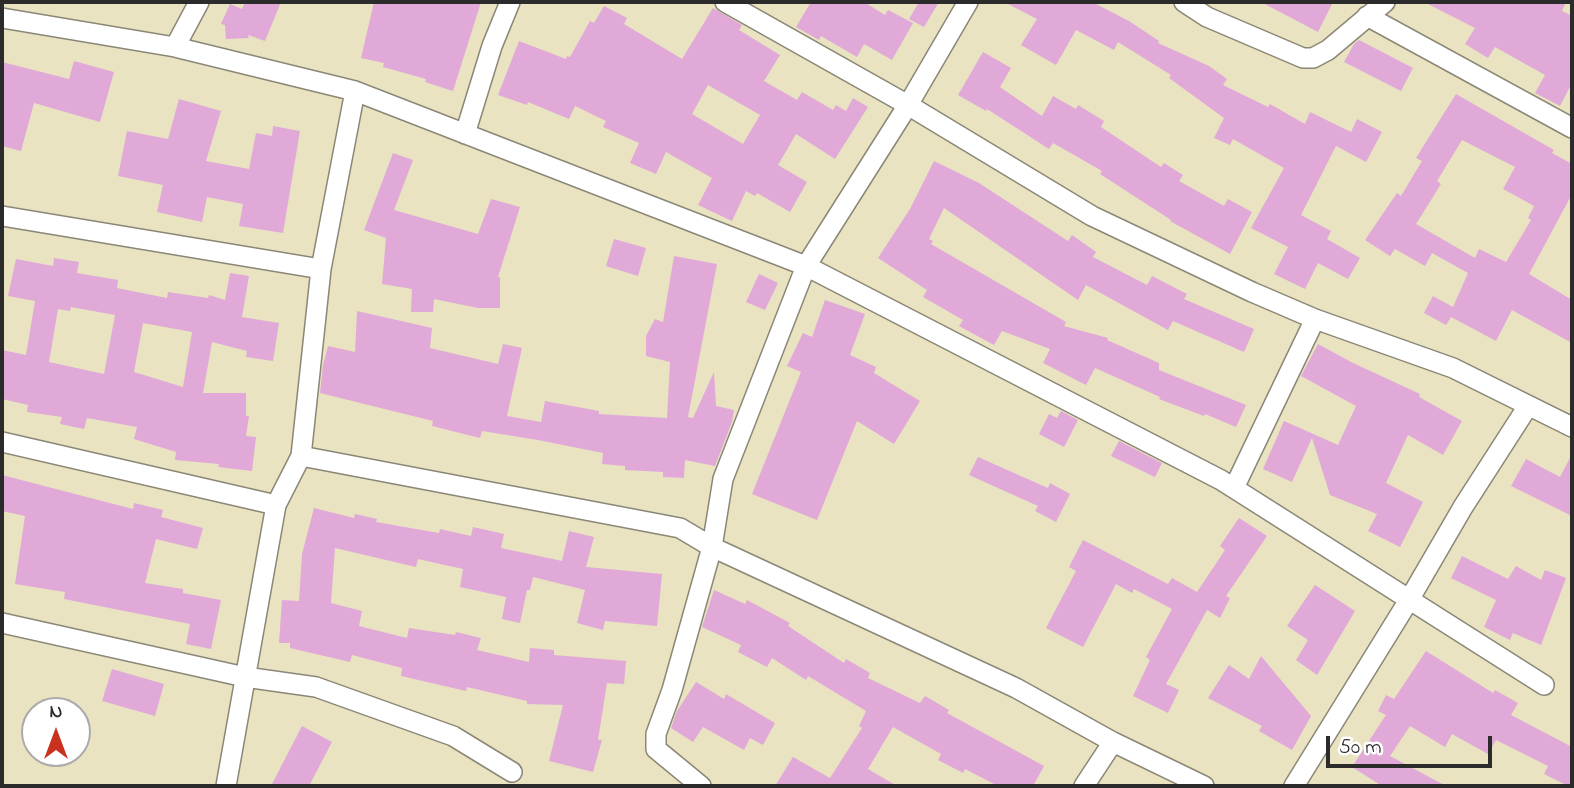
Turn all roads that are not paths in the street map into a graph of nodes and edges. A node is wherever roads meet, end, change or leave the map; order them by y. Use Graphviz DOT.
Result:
graph roads {
  1 [pos="199,2"];
  2 [pos="510,2"];
  3 [pos="724,2"];
  4 [pos="968,2"];
  5 [pos="1184,2"];
  6 [pos="1385,2"];
  7 [pos="1367,16"];
  8 [pos="2,18"];
  9 [pos="175,47"];
  10 [pos="355,91"];
  11 [pos="908,105"];
  12 [pos="1572,128"];
  13 [pos="464,134"];
  14 [pos="2,216"];
  15 [pos="806,266"];
  16 [pos="321,269"];
  17 [pos="1315,318"];
  18 [pos="1528,406"];
  19 [pos="1572,427"];
  20 [pos="2,442"];
  21 [pos="302,456"];
  22 [pos="1234,488"];
  23 [pos="276,505"];
  24 [pos="712,547"];
  25 [pos="1409,600"];
  26 [pos="2,623"];
  27 [pos="245,677"];
  28 [pos="1544,685"];
  29 [pos="1113,742"];
  30 [pos="512,772"];
  31 [pos="226,786"];
  32 [pos="698,786"];
  33 [pos="1084,786"];
  34 [pos="1204,786"];
  35 [pos="1294,786"];
  1 -- 9 [label="street"];
  2 -- 13 [label="street"];
  3 -- 11 [label="street"];
  4 -- 11 [label="street"];
  5 -- 7 [label="street"];
  6 -- 7 [label="street"];
  7 -- 12 [label="street"];
  8 -- 9 [label="street"];
  9 -- 10 [label="street"];
  10 -- 13 [label="street"];
  10 -- 16 [label="street"];
  11 -- 15 [label="street"];
  11 -- 17 [label="street"];
  13 -- 15 [label="street"];
  14 -- 16 [label="street"];
  15 -- 22 [label="street"];
  15 -- 24 [label="street"];
  16 -- 21 [label="street"];
  17 -- 18 [label="street"];
  17 -- 22 [label="street"];
  18 -- 19 [label="street"];
  18 -- 25 [label="street"];
  20 -- 23 [label="street"];
  21 -- 23 [label="street"];
  21 -- 24 [label="street"];
  22 -- 25 [label="street"];
  23 -- 27 [label="street"];
  24 -- 29 [label="street"];
  24 -- 32 [label="street"];
  25 -- 28 [label="street"];
  25 -- 35 [label="street"];
  26 -- 27 [label="street"];
  27 -- 30 [label="street"];
  27 -- 31 [label="street"];
  29 -- 33 [label="street"];
  29 -- 34 [label="street"];
}
